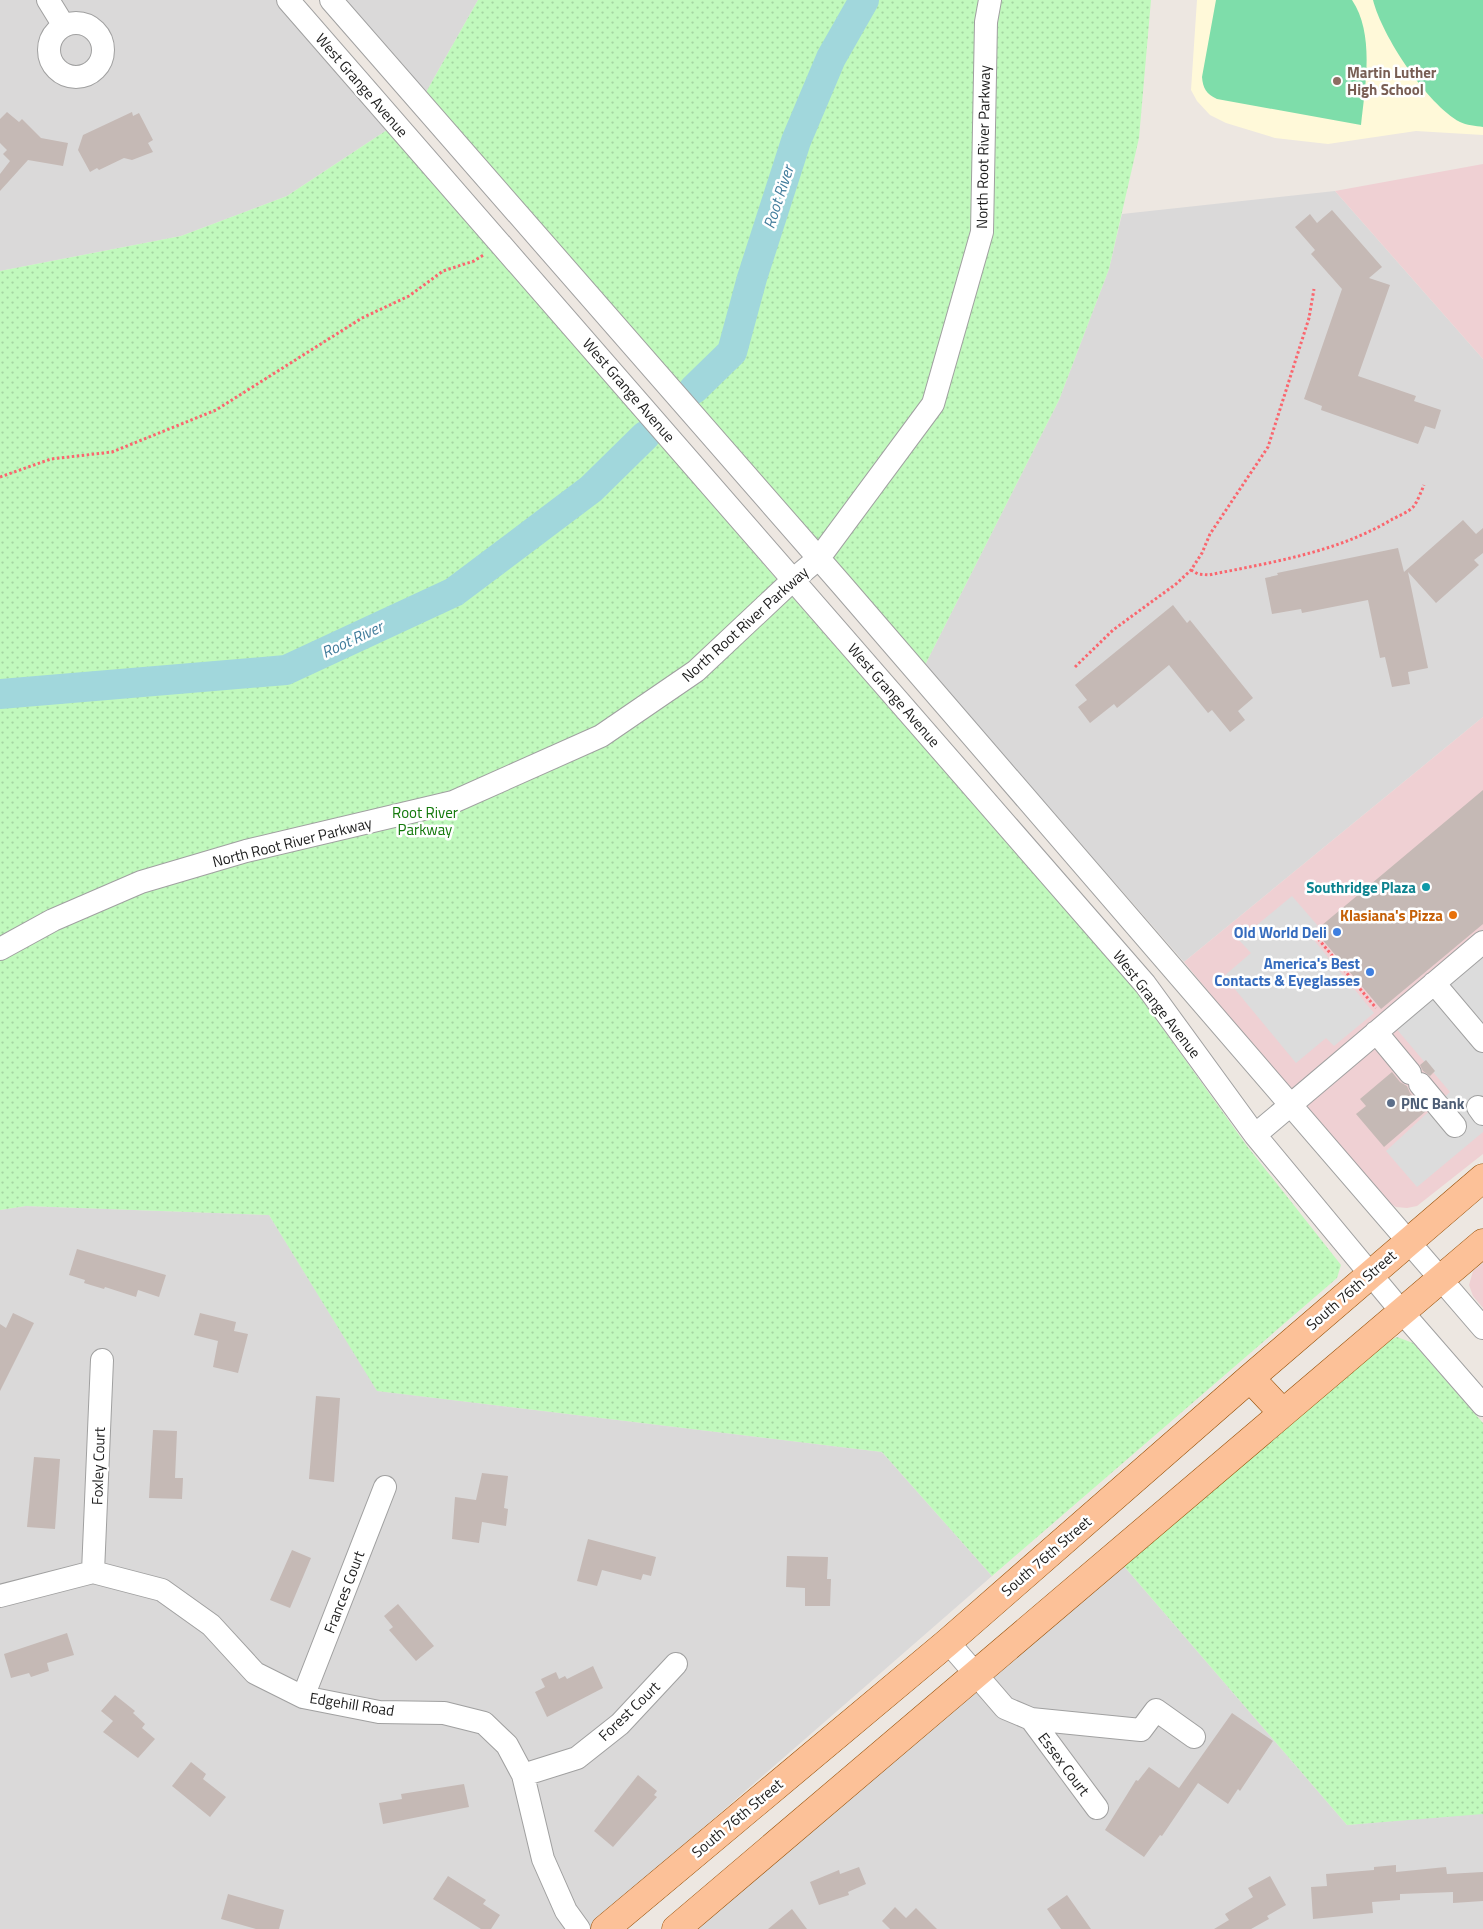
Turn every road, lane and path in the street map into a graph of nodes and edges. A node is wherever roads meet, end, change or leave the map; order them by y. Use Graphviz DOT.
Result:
graph roads {
  1 [pos="48,0"];
  2 [pos="288,0"];
  3 [pos="331,0"];
  4 [pos="990,0"];
  5 [pos="64,26"];
  6 [pos="500,245"];
  7 [pos="1314,289"];
  8 [pos="679,398"];
  9 [pos="654,419"];
  10 [pos="0,477"];
  11 [pos="1424,485"];
  12 [pos="819,558"];
  13 [pos="1191,570"];
  14 [pos="794,579"];
  15 [pos="1075,667"];
  16 [pos="1315,934"];
  17 [pos="1483,942"];
  18 [pos="0,949"];
  19 [pos="1434,983"];
  20 [pos="1378,1022"];
  21 [pos="1483,1041"];
  22 [pos="1290,1104"];
  23 [pos="1455,1126"];
  24 [pos="1255,1135"];
  25 [pos="1483,1178"];
  26 [pos="1409,1241"];
  27 [pos="1483,1243"];
  28 [pos="1371,1274"];
  29 [pos="1440,1279"];
  30 [pos="1402,1312"];
  31 [pos="1483,1328"];
  32 [pos="102,1360"];
  33 [pos="1250,1378"];
  34 [pos="1483,1405"];
  35 [pos="1281,1411"];
  36 [pos="385,1487"];
  37 [pos="93,1572"];
  38 [pos="0,1596"];
  39 [pos="948,1642"];
  40 [pos="676,1664"];
  41 [pos="976,1675"];
  42 [pos="303,1697"];
  43 [pos="1031,1719"];
  44 [pos="1194,1737"];
  45 [pos="523,1775"];
  46 [pos="1097,1808"];
  47 [pos="579,1929"];
  48 [pos="605,1929"];
  49 [pos="676,1929"];
  1 -- 5 [label="street"];
  2 -- 6 [label="street, West Grange Avenue"];
  3 -- 8 [label="street"];
  4 -- 12 [label="street, North Root River Parkway"];
  6 -- 9 [label="street, West Grange Avenue"];
  6 -- 10 [label="path"];
  7 -- 13 [label="path"];
  8 -- 9 [label="street"];
  8 -- 12 [label="street"];
  9 -- 14 [label="street, West Grange Avenue"];
  11 -- 13 [label="path"];
  12 -- 14 [label="street, North Root River Parkway"];
  12 -- 22 [label="street"];
  13 -- 15 [label="path"];
  14 -- 18 [label="street, North Root River Parkway"];
  14 -- 24 [label="street, West Grange Avenue"];
  16 -- 20 [label="path"];
  17 -- 19 [label="street"];
  19 -- 20 [label="street"];
  19 -- 21 [label="street"];
  20 -- 22 [label="street"];
  20 -- 23 [label="street"];
  22 -- 24 [label="street"];
  22 -- 26 [label="street"];
  24 -- 28 [label="street, West Grange Avenue"];
  25 -- 26 [label="main road, South 76th Street"];
  26 -- 28 [label="main road, South 76th Street"];
  26 -- 29 [label="street"];
  27 -- 29 [label="main road"];
  28 -- 30 [label="street, West Grange Avenue"];
  28 -- 33 [label="main road, South 76th Street"];
  29 -- 30 [label="main road"];
  29 -- 31 [label="street"];
  30 -- 34 [label="street, West Grange Avenue"];
  30 -- 35 [label="main road"];
  32 -- 37 [label="street, Foxley Court"];
  33 -- 35 [label="main road"];
  33 -- 39 [label="main road, South 76th Street"];
  35 -- 41 [label="main road"];
  36 -- 42 [label="street, Frances Court"];
  37 -- 38 [label="street, Edgehill Road"];
  37 -- 42 [label="street, Edgehill Road"];
  39 -- 41 [label="street, Essex Court"];
  39 -- 48 [label="main road, South 76th Street"];
  40 -- 45 [label="street, Forest Court"];
  41 -- 43 [label="street, Essex Court"];
  41 -- 49 [label="main road"];
  42 -- 45 [label="street, Edgehill Road"];
  43 -- 44 [label="street, Essex Court"];
  43 -- 46 [label="street, Essex Court"];
  45 -- 47 [label="street, Edgehill Road"];
}
